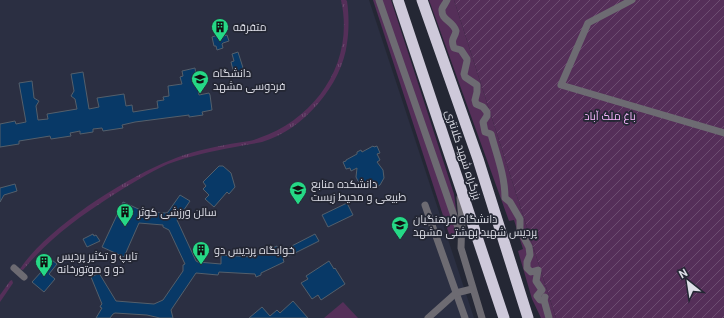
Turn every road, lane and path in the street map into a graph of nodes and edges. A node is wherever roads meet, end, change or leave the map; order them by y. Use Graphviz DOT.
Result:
graph roads {
  1 [pos="379,0"];
  2 [pos="398,0"];
  3 [pos="422,0"];
  4 [pos="447,0"];
  5 [pos="632,0"];
  6 [pos="724,133"];
  7 [pos="458,182"];
  8 [pos="425,205"];
  9 [pos="461,236"];
  10 [pos="14,268"];
  11 [pos="24,277"];
  12 [pos="472,289"];
  13 [pos="456,294"];
  14 [pos="523,306"];
  15 [pos="428,318"];
  16 [pos="465,318"];
  17 [pos="482,318"];
  18 [pos="504,318"];
  19 [pos="528,318"];
  20 [pos="532,318"];
  21 [pos="548,318"];
  1 -- 9 [label="street"];
  2 -- 7 [label="highway, بزرگراه شهید کلانتری"];
  3 -- 14 [label="highway, بزرگراه شهید کلانتری"];
  4 -- 21 [label="street"];
  5 -- 6 [label="street"];
  7 -- 9 [label="street"];
  7 -- 18 [label="highway, بزرگراه شهید کلانتری"];
  8 -- 13 [label="street"];
  9 -- 12 [label="street"];
  10 -- 11 [label="street"];
  12 -- 13 [label="street"];
  12 -- 17 [label="street"];
  13 -- 15 [label="street"];
  13 -- 16 [label="street"];
  14 -- 19 [label="highway, بزرگراه شهید کلانتری"];
  14 -- 20 [label="street"];
}
